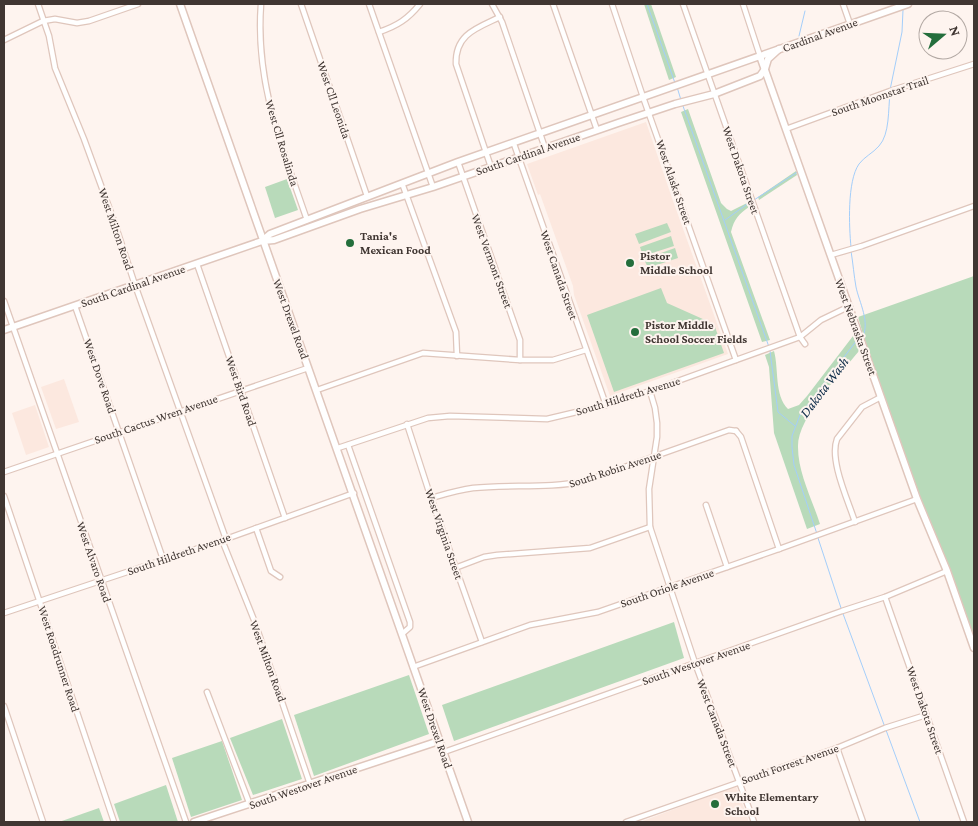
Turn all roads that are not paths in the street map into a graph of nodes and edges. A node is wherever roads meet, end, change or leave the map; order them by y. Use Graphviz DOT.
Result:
graph roads {
  1 [pos="38,4"];
  2 [pos="138,4"];
  3 [pos="261,4"];
  4 [pos="301,4"];
  5 [pos="369,4"];
  6 [pos="420,4"];
  7 [pos="492,4"];
  8 [pos="553,4"];
  9 [pos="612,4"];
  10 [pos="683,4"];
  11 [pos="743,4"];
  12 [pos="843,4"];
  13 [pos="908,4"];
  14 [pos="180,5"];
  15 [pos="500,17"];
  16 [pos="43,20"];
  17 [pos="850,24"];
  18 [pos="380,32"];
  19 [pos="4,40"];
  20 [pos="779,49"];
  21 [pos="760,56"];
  22 [pos="974,64"];
  23 [pos="765,69"];
  24 [pos="707,74"];
  25 [pos="714,94"];
  26 [pos="643,97"];
  27 [pos="649,113"];
  28 [pos="592,116"];
  29 [pos="786,129"];
  30 [pos="597,130"];
  31 [pos="540,134"];
  32 [pos="514,144"];
  33 [pos="545,148"];
  34 [pos="486,153"];
  35 [pos="518,158"];
  36 [pos="458,162"];
  37 [pos="492,167"];
  38 [pos="429,173"];
  39 [pos="462,177"];
  40 [pos="402,183"];
  41 [pos="433,186"];
  42 [pos="407,194"];
  43 [pos="368,196"];
  44 [pos="974,206"];
  45 [pos="307,220"];
  46 [pos="262,241"];
  47 [pos="831,255"];
  48 [pos="197,264"];
  49 [pos="134,285"];
  50 [pos="4,301"];
  51 [pos="75,306"];
  52 [pos="848,307"];
  53 [pos="13,327"];
  54 [pos="4,330"];
  55 [pos="800,337"];
  56 [pos="805,344"];
  57 [pos="586,350"];
  58 [pos="457,356"];
  59 [pos="520,360"];
  60 [pos="736,360"];
  61 [pos="308,368"];
  62 [pos="241,389"];
  63 [pos="317,390"];
  64 [pos="650,391"];
  65 [pos="881,397"];
  66 [pos="606,405"];
  67 [pos="181,410"];
  68 [pos="407,424"];
  69 [pos="740,424"];
  70 [pos="736,431"];
  71 [pos="120,432"];
  72 [pos="348,445"];
  73 [pos="338,448"];
  74 [pos="56,454"];
  75 [pos="654,456"];
  76 [pos="4,472"];
  77 [pos="354,493"];
  78 [pos="4,496"];
  79 [pos="431,498"];
  80 [pos="917,499"];
  81 [pos="706,505"];
  82 [pos="285,518"];
  83 [pos="855,522"];
  84 [pos="650,526"];
  85 [pos="256,528"];
  86 [pos="224,539"];
  87 [pos="779,550"];
  88 [pos="163,559"];
  89 [pos="727,567"];
  90 [pos="456,568"];
  91 [pos="947,571"];
  92 [pos="280,577"];
  93 [pos="100,581"];
  94 [pos="669,587"];
  95 [pos="885,597"];
  96 [pos="40,600"];
  97 [pos="4,613"];
  98 [pos="402,634"];
  99 [pos="482,642"];
  100 [pos="974,648"];
  101 [pos="695,663"];
  102 [pos="414,667"];
  103 [pos="207,692"];
  104 [pos="4,706"];
  105 [pos="926,715"];
  106 [pos="440,741"];
  107 [pos="837,748"];
  108 [pos="444,752"];
  109 [pos="739,782"];
  110 [pos="310,784"];
  111 [pos="250,805"];
  112 [pos="43,822"];
  113 [pos="114,822"];
  114 [pos="186,822"];
  115 [pos="194,822"];
  116 [pos="468,822"];
  117 [pos="626,822"];
  118 [pos="754,822"];
  119 [pos="863,822"];
  120 [pos="964,822"];
  1 -- 16 [label="street, West Milton Road"];
  2 -- 16 [label="street"];
  3 -- 45 [label="street, West Cll Rosalinda"];
  4 -- 43 [label="street, West Cll Leonida"];
  5 -- 18 [label="street"];
  6 -- 18 [label="street"];
  7 -- 15 [label="street"];
  8 -- 28 [label="street"];
  9 -- 26 [label="street, West Alaska Street"];
  10 -- 24 [label="street, West Dakota Street"];
  11 -- 21 [label="street, West Nebraska Street"];
  12 -- 17 [label="street"];
  13 -- 17 [label="street, Cardinal Avenue"];
  14 -- 46 [label="street, West Drexel Road"];
  15 -- 31 [label="street"];
  15 -- 34 [label="street"];
  16 -- 19 [label="street"];
  16 -- 49 [label="street, West Milton Road"];
  17 -- 20 [label="street, Cardinal Avenue"];
  18 -- 38 [label="street"];
  20 -- 21 [label="street, Cardinal Avenue"];
  20 -- 23 [label="street, South Cardinal Avenue"];
  21 -- 23 [label="street, West Nebraska Street"];
  21 -- 24 [label="street, South Cardinal Avenue"];
  22 -- 29 [label="street, South Moonstar Trail"];
  23 -- 25 [label="street, South Cardinal Avenue"];
  23 -- 29 [label="street, West Nebraska Street"];
  24 -- 25 [label="street, West Dakota Street"];
  24 -- 26 [label="street, South Cardinal Avenue"];
  25 -- 27 [label="street, South Cardinal Avenue"];
  25 -- 55 [label="street, West Dakota Street"];
  26 -- 27 [label="street, West Alaska Street"];
  26 -- 28 [label="street, South Cardinal Avenue"];
  27 -- 30 [label="street, South Cardinal Avenue"];
  27 -- 60 [label="street, West Alaska Street"];
  28 -- 30 [label="street"];
  28 -- 31 [label="street, South Cardinal Avenue"];
  29 -- 47 [label="street, West Nebraska Street"];
  30 -- 33 [label="street, South Cardinal Avenue"];
  31 -- 32 [label="street, South Cardinal Avenue"];
  31 -- 33 [label="street"];
  32 -- 34 [label="street, South Cardinal Avenue"];
  32 -- 35 [label="street, West Canada Street"];
  33 -- 35 [label="street, South Cardinal Avenue"];
  34 -- 36 [label="street, South Cardinal Avenue"];
  34 -- 37 [label="street"];
  35 -- 37 [label="street, South Cardinal Avenue"];
  35 -- 57 [label="street, West Canada Street"];
  36 -- 38 [label="street, South Cardinal Avenue"];
  36 -- 39 [label="street, West Vermont Street"];
  37 -- 39 [label="street, South Cardinal Avenue"];
  38 -- 40 [label="street, South Cardinal Avenue"];
  38 -- 41 [label="street"];
  39 -- 41 [label="street, South Cardinal Avenue"];
  39 -- 59 [label="street, West Vermont Street"];
  40 -- 42 [label="street"];
  40 -- 43 [label="street, South Cardinal Avenue"];
  41 -- 42 [label="street, South Cardinal Avenue"];
  42 -- 46 [label="street, South Cardinal Avenue"];
  42 -- 58 [label="street"];
  43 -- 45 [label="street, South Cardinal Avenue"];
  44 -- 47 [label="street"];
  45 -- 46 [label="street, South Cardinal Avenue"];
  46 -- 48 [label="street, South Cardinal Avenue"];
  46 -- 61 [label="street, West Drexel Road"];
  47 -- 52 [label="street, West Nebraska Street"];
  48 -- 49 [label="street, South Cardinal Avenue"];
  48 -- 62 [label="street, West Bird Road"];
  49 -- 51 [label="street, South Cardinal Avenue"];
  49 -- 67 [label="street, West Milton Road"];
  50 -- 53 [label="street, West Alvaro Road"];
  51 -- 53 [label="street, South Cardinal Avenue"];
  51 -- 71 [label="street, West Dove Road"];
  52 -- 55 [label="street, South Hildreth Avenue"];
  52 -- 65 [label="street, West Nebraska Street"];
  53 -- 54 [label="street, South Cardinal Avenue"];
  53 -- 74 [label="street, West Alvaro Road"];
  55 -- 56 [label="street, West Dakota Street"];
  55 -- 60 [label="street, South Hildreth Avenue"];
  57 -- 59 [label="street"];
  57 -- 66 [label="street, West Canada Street"];
  58 -- 59 [label="street"];
  58 -- 63 [label="street"];
  60 -- 64 [label="street, South Hildreth Avenue"];
  61 -- 62 [label="street, South Cactus Wren Avenue"];
  61 -- 63 [label="street, West Drexel Road"];
  62 -- 67 [label="street, South Cactus Wren Avenue"];
  62 -- 82 [label="street, West Bird Road"];
  63 -- 73 [label="street, West Drexel Road"];
  64 -- 66 [label="street, South Hildreth Avenue"];
  64 -- 75 [label="street, West Canada Street"];
  65 -- 80 [label="street, West Nebraska Street"];
  65 -- 83 [label="street"];
  66 -- 68 [label="street, South Hildreth Avenue"];
  67 -- 71 [label="street, South Cactus Wren Avenue"];
  67 -- 86 [label="street, West Milton Road"];
  68 -- 72 [label="street, South Hildreth Avenue"];
  68 -- 79 [label="street, West Virginia Street"];
  69 -- 70 [label="street"];
  70 -- 75 [label="street, South Robin Avenue"];
  70 -- 87 [label="street"];
  71 -- 74 [label="street, South Cactus Wren Avenue"];
  71 -- 88 [label="street, West Dove Road"];
  72 -- 73 [label="street, South Hildreth Avenue"];
  72 -- 98 [label="street"];
  73 -- 77 [label="street, West Drexel Road"];
  74 -- 76 [label="street, South Cactus Wren Avenue"];
  74 -- 93 [label="street, West Alvaro Road"];
  75 -- 79 [label="street, South Robin Avenue"];
  75 -- 84 [label="street, West Canada Street"];
  77 -- 82 [label="street, South Hildreth Avenue"];
  77 -- 98 [label="street, West Drexel Road"];
  78 -- 96 [label="street, West Roadrunner Road"];
  79 -- 90 [label="street, West Virginia Street"];
  80 -- 83 [label="street, South Oriole Avenue"];
  80 -- 91 [label="street, West Nebraska Street"];
  81 -- 89 [label="street"];
  82 -- 85 [label="street, South Hildreth Avenue"];
  83 -- 87 [label="street, South Oriole Avenue"];
  84 -- 90 [label="street"];
  84 -- 94 [label="street, West Canada Street"];
  85 -- 86 [label="street, South Hildreth Avenue"];
  85 -- 92 [label="street"];
  86 -- 88 [label="street, South Hildreth Avenue"];
  86 -- 110 [label="street, West Milton Road"];
  87 -- 89 [label="street, South Oriole Avenue"];
  88 -- 93 [label="street, South Hildreth Avenue"];
  89 -- 94 [label="street, South Oriole Avenue"];
  90 -- 99 [label="street, West Virginia Street"];
  91 -- 95 [label="street, South Westover Avenue"];
  91 -- 100 [label="street, West Nebraska Street"];
  93 -- 96 [label="street, South Hildreth Avenue"];
  93 -- 114 [label="street, West Alvaro Road"];
  94 -- 99 [label="street, South Oriole Avenue"];
  94 -- 101 [label="street, West Canada Street"];
  95 -- 101 [label="street, South Westover Avenue"];
  95 -- 105 [label="street, West Dakota Street"];
  96 -- 97 [label="street, South Hildreth Avenue"];
  96 -- 113 [label="street, West Roadrunner Road"];
  98 -- 102 [label="street, West Drexel Road"];
  99 -- 102 [label="street, South Oriole Avenue"];
  101 -- 108 [label="street, South Westover Avenue"];
  101 -- 109 [label="street, West Canada Street"];
  102 -- 106 [label="street, West Drexel Road"];
  103 -- 111 [label="street"];
  104 -- 112 [label="street"];
  105 -- 107 [label="street, South Forrest Avenue"];
  105 -- 120 [label="street, West Dakota Street"];
  106 -- 108 [label="street, West Drexel Road"];
  106 -- 110 [label="street, South Westover Avenue"];
  107 -- 109 [label="street, South Forrest Avenue"];
  107 -- 119 [label="street"];
  108 -- 116 [label="street, West Drexel Road"];
  109 -- 117 [label="street, South Forrest Avenue"];
  109 -- 118 [label="street, West Canada Street"];
  110 -- 111 [label="street, South Westover Avenue"];
  111 -- 115 [label="street, South Westover Avenue"];
}
